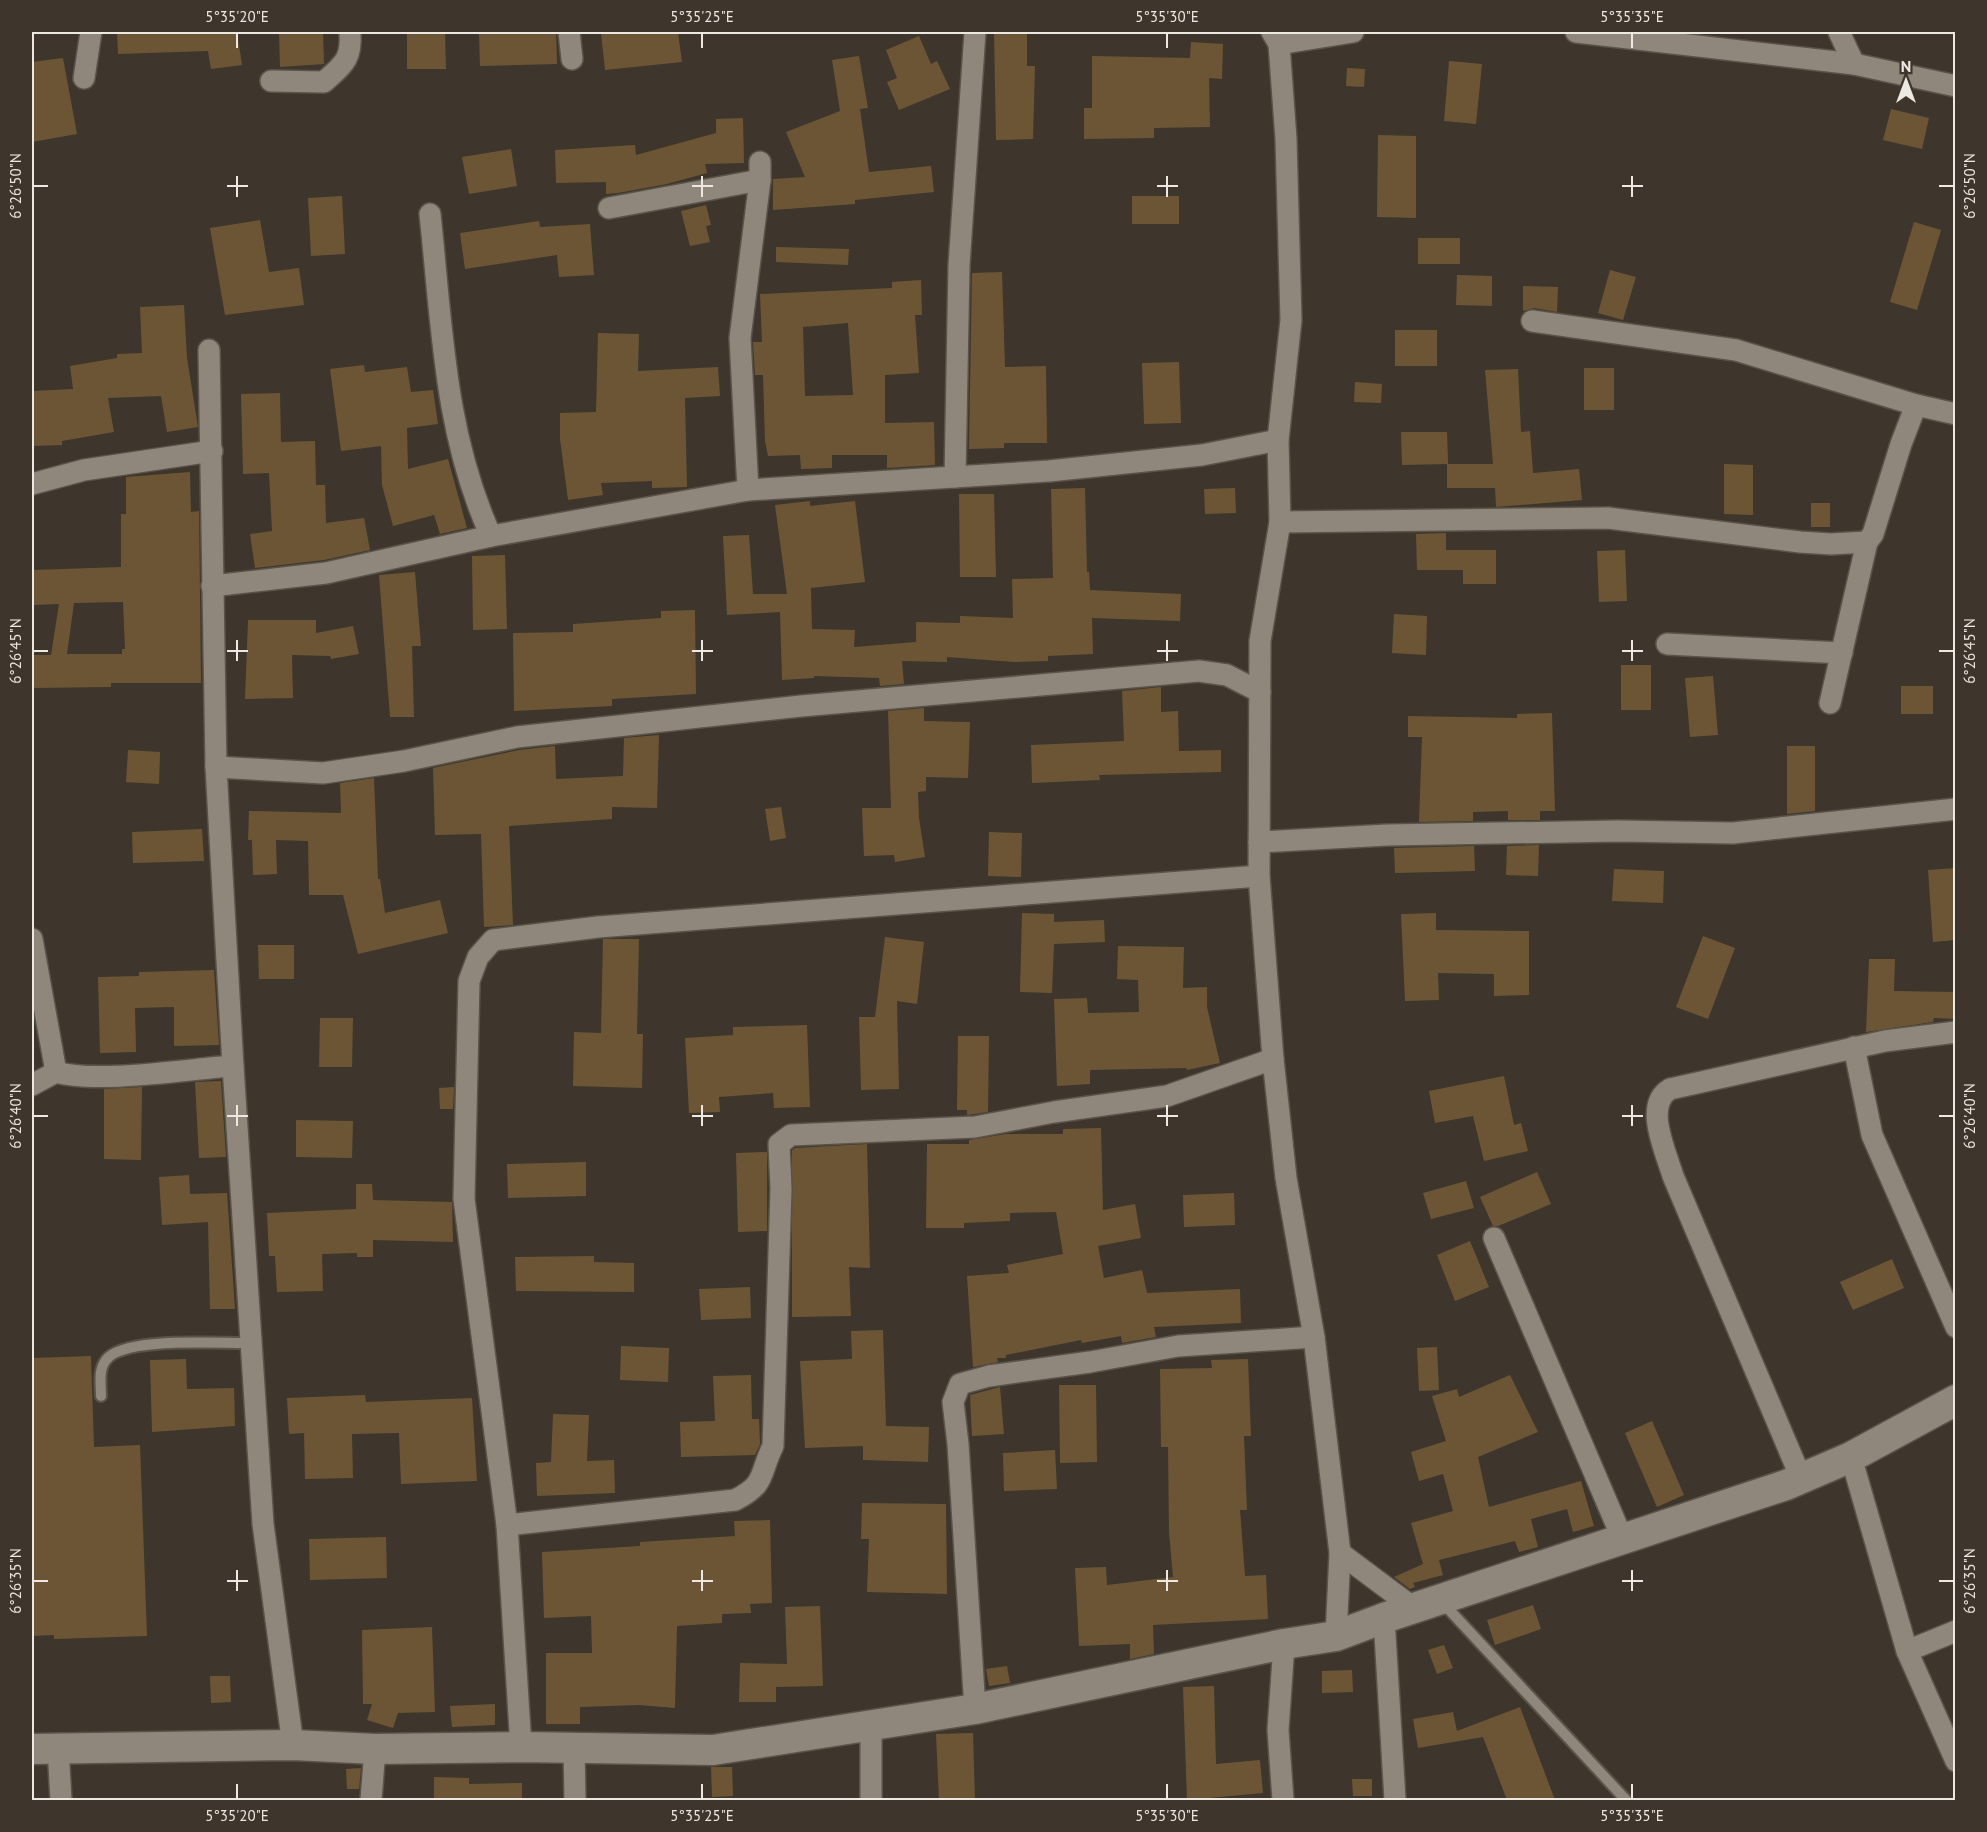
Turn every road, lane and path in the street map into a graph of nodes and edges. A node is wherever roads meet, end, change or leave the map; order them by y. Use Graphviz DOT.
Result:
graph roads {
  1 [pos="91,32"];
  2 [pos="350,32"];
  3 [pos="569,32"];
  4 [pos="975,32"];
  5 [pos="1353,32"];
  6 [pos="1576,32"];
  7 [pos="1839,32"];
  8 [pos="1276,38"];
  9 [pos="572,59"];
  10 [pos="1854,64"];
  11 [pos="84,78"];
  12 [pos="271,81"];
  13 [pos="1956,86"];
  14 [pos="609,208"];
  15 [pos="430,214"];
  16 [pos="1532,321"];
  17 [pos="209,350"];
  18 [pos="1916,405"];
  19 [pos="1956,414"];
  20 [pos="1278,440"];
  21 [pos="212,451"];
  22 [pos="955,477"];
  23 [pos="32,484"];
  24 [pos="748,490"];
  25 [pos="1280,522"];
  26 [pos="491,536"];
  27 [pos="1867,542"];
  28 [pos="212,586"];
  29 [pos="1667,644"];
  30 [pos="1842,653"];
  31 [pos="1260,692"];
  32 [pos="1830,703"];
  33 [pos="216,767"];
  34 [pos="1956,809"];
  35 [pos="1259,842"];
  36 [pos="1259,876"];
  37 [pos="32,939"];
  38 [pos="1956,1032"];
  39 [pos="1854,1047"];
  40 [pos="1273,1059"];
  41 [pos="233,1066"];
  42 [pos="56,1072"];
  43 [pos="32,1085"];
  44 [pos="1494,1238"];
  45 [pos="1956,1327"];
  46 [pos="1314,1337"];
  47 [pos="251,1343"];
  48 [pos="101,1396"];
  49 [pos="1956,1400"];
  50 [pos="1851,1457"];
  51 [pos="1801,1478"];
  52 [pos="507,1525"];
  53 [pos="1623,1540"];
  54 [pos="1340,1553"];
  55 [pos="1428,1605"];
  56 [pos="1384,1618"];
  57 [pos="1956,1631"];
  58 [pos="1336,1636"];
  59 [pos="1284,1644"];
  60 [pos="1907,1651"];
  61 [pos="975,1709"];
  62 [pos="871,1726"];
  63 [pos="293,1745"];
  64 [pos="521,1747"];
  65 [pos="45,1748"];
  66 [pos="375,1749"];
  67 [pos="574,1749"];
  68 [pos="1956,1761"];
  69 [pos="60,1800"];
  70 [pos="371,1800"];
  71 [pos="575,1800"];
  72 [pos="871,1800"];
  73 [pos="1283,1800"];
  74 [pos="1395,1800"];
  75 [pos="1626,1800"];
  1 -- 11 [label="street"];
  2 -- 12 [label="street"];
  3 -- 9 [label="street"];
  4 -- 22 [label="street"];
  5 -- 8 [label="street"];
  6 -- 10 [label="street"];
  7 -- 10 [label="street"];
  8 -- 20 [label="street"];
  10 -- 13 [label="street"];
  14 -- 24 [label="street"];
  15 -- 26 [label="street"];
  16 -- 18 [label="street"];
  17 -- 21 [label="street"];
  18 -- 19 [label="street"];
  18 -- 27 [label="street"];
  20 -- 22 [label="street"];
  20 -- 25 [label="street"];
  21 -- 23 [label="street"];
  21 -- 28 [label="street"];
  22 -- 24 [label="street"];
  24 -- 26 [label="street"];
  25 -- 27 [label="street"];
  25 -- 31 [label="street"];
  26 -- 28 [label="street"];
  27 -- 30 [label="street"];
  28 -- 33 [label="street"];
  29 -- 30 [label="street"];
  30 -- 32 [label="street"];
  31 -- 33 [label="street"];
  31 -- 35 [label="street"];
  33 -- 41 [label="street"];
  34 -- 35 [label="street"];
  35 -- 36 [label="street"];
  36 -- 40 [label="street"];
  36 -- 52 [label="street"];
  37 -- 42 [label="street"];
  38 -- 39 [label="street"];
  39 -- 45 [label="street"];
  39 -- 51 [label="street"];
  40 -- 46 [label="street"];
  40 -- 52 [label="street"];
  41 -- 42 [label="street"];
  41 -- 47 [label="street"];
  42 -- 43 [label="street"];
  44 -- 53 [label="street"];
  46 -- 54 [label="street"];
  46 -- 61 [label="street"];
  47 -- 48 [label="lane"];
  47 -- 63 [label="street"];
  49 -- 50 [label="street"];
  50 -- 51 [label="street"];
  50 -- 60 [label="street"];
  51 -- 53 [label="street"];
  52 -- 64 [label="street"];
  53 -- 55 [label="street"];
  54 -- 55 [label="street"];
  54 -- 58 [label="street"];
  55 -- 56 [label="street"];
  55 -- 75 [label="lane"];
  56 -- 58 [label="street"];
  56 -- 74 [label="street"];
  57 -- 60 [label="street"];
  58 -- 59 [label="street"];
  59 -- 61 [label="street"];
  59 -- 73 [label="street"];
  60 -- 68 [label="street"];
  61 -- 62 [label="street"];
  62 -- 67 [label="street"];
  62 -- 72 [label="street"];
  63 -- 65 [label="street"];
  63 -- 66 [label="street"];
  64 -- 66 [label="street"];
  64 -- 67 [label="street"];
  65 -- 69 [label="street"];
  66 -- 70 [label="street"];
  67 -- 71 [label="street"];
}
